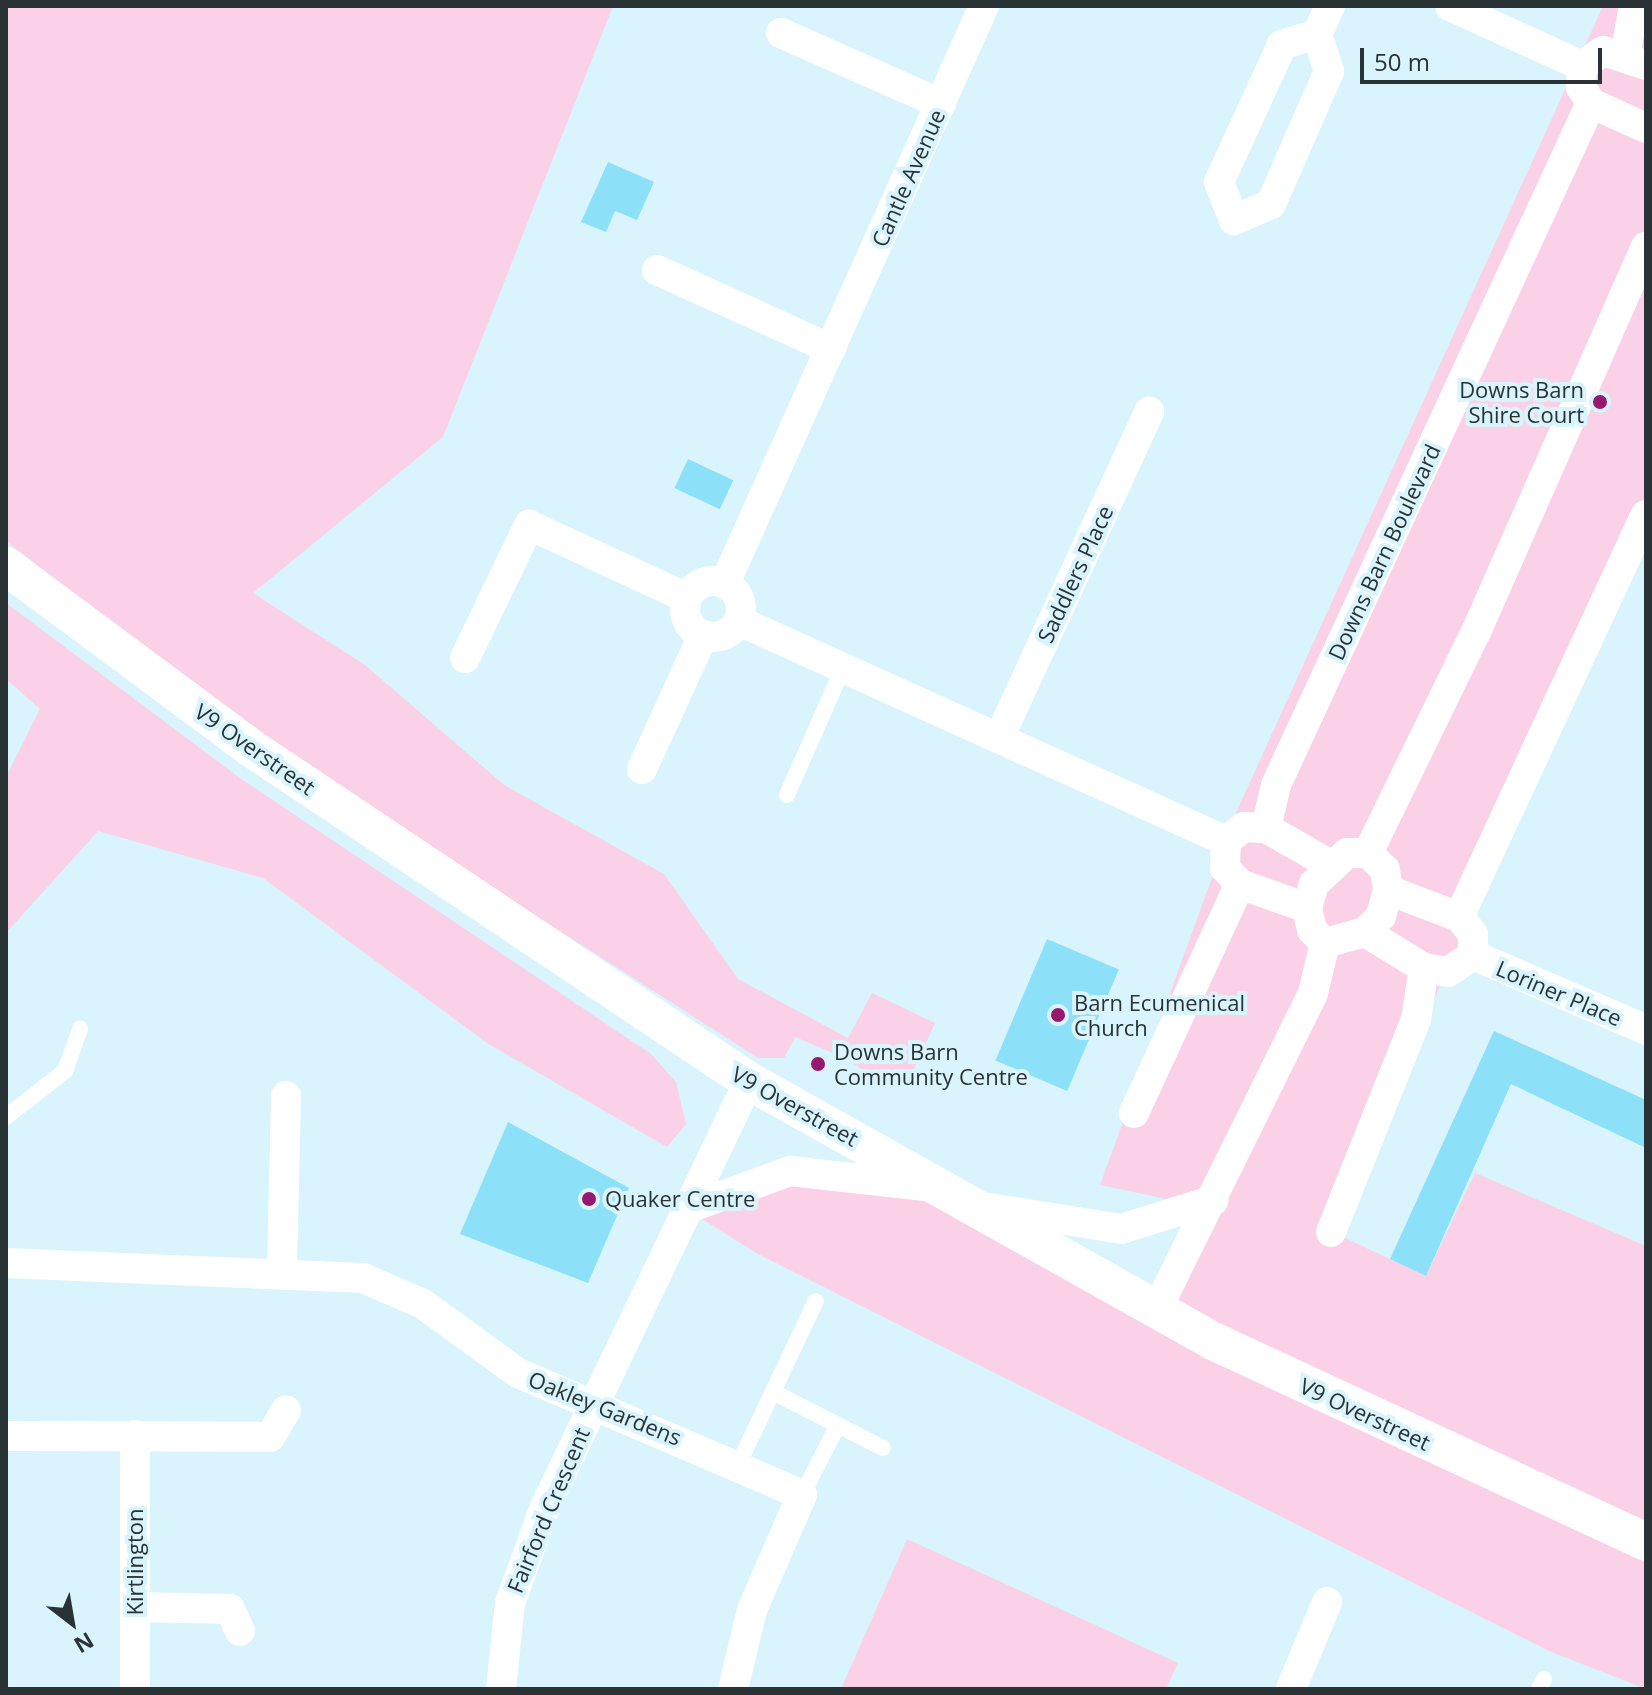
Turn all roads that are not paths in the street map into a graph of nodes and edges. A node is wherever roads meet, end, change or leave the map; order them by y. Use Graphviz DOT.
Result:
graph roads {
  1 [pos="984,6"];
  2 [pos="1330,6"];
  3 [pos="1450,6"];
  4 [pos="1634,6"];
  5 [pos="781,33"];
  6 [pos="1317,34"];
  7 [pos="1636,60"];
  8 [pos="1582,66"];
  9 [pos="1591,103"];
  10 [pos="941,104"];
  11 [pos="1646,128"];
  12 [pos="1646,247"];
  13 [pos="657,270"];
  14 [pos="831,349"];
  15 [pos="1149,412"];
  16 [pos="1646,515"];
  17 [pos="1637,559"];
  18 [pos="6,566"];
  19 [pos="725,583"];
  20 [pos="687,598"];
  21 [pos="739,621"];
  22 [pos="703,636"];
  23 [pos="465,658"];
  24 [pos="843,668"];
  25 [pos="1000,736"];
  26 [pos="642,769"];
  27 [pos="787,795"];
  28 [pos="1266,828"];
  29 [pos="1226,841"];
  30 [pos="1368,853"];
  31 [pos="1329,864"];
  32 [pos="1240,884"];
  33 [pos="1388,890"];
  34 [pos="1307,908"];
  35 [pos="1459,917"];
  36 [pos="1365,932"];
  37 [pos="1325,943"];
  38 [pos="1473,955"];
  39 [pos="1424,968"];
  40 [pos="80,1029"];
  41 [pos="1646,1030"];
  42 [pos="749,1081"];
  43 [pos="286,1096"];
  44 [pos="1134,1113"];
  45 [pos="6,1117"];
  46 [pos="961,1197"];
  47 [pos="1214,1200"];
  48 [pos="686,1209"];
  49 [pos="1331,1232"];
  50 [pos="6,1263"];
  51 [pos="282,1271"];
  52 [pos="816,1301"];
  53 [pos="1158,1307"];
  54 [pos="773,1392"];
  55 [pos="595,1402"];
  56 [pos="286,1410"];
  57 [pos="838,1425"];
  58 [pos="135,1435"];
  59 [pos="6,1436"];
  60 [pos="883,1448"];
  61 [pos="739,1463"];
  62 [pos="802,1495"];
  63 [pos="1646,1542"];
  64 [pos="1327,1602"];
  65 [pos="135,1607"];
  66 [pos="240,1631"];
  67 [pos="135,1689"];
  68 [pos="501,1689"];
  69 [pos="733,1689"];
  70 [pos="1291,1689"];
  1 -- 10 [label="street, Cantle Avenue"];
  2 -- 6 [label="street"];
  3 -- 8 [label="street"];
  4 -- 7 [label="street"];
  5 -- 10 [label="street"];
  6 -- 6 [label="street"];
  7 -- 8 [label="street"];
  8 -- 9 [label="street"];
  9 -- 11 [label="street"];
  9 -- 28 [label="street, Downs Barn Boulevard"];
  10 -- 14 [label="street, Cantle Avenue"];
  12 -- 30 [label="street"];
  13 -- 14 [label="street"];
  14 -- 19 [label="street, Cantle Avenue"];
  15 -- 25 [label="street, Saddlers Place"];
  16 -- 17 [label="street"];
  17 -- 35 [label="street"];
  18 -- 42 [label="street, V9 Overstreet"];
  19 -- 20 [label="street"];
  19 -- 21 [label="street"];
  20 -- 22 [label="street"];
  20 -- 23 [label="street"];
  21 -- 22 [label="street"];
  21 -- 24 [label="street"];
  22 -- 26 [label="street"];
  24 -- 25 [label="street"];
  24 -- 27 [label="lane"];
  25 -- 29 [label="street"];
  28 -- 29 [label="street"];
  28 -- 31 [label="street"];
  29 -- 32 [label="street"];
  30 -- 31 [label="street"];
  30 -- 33 [label="street"];
  31 -- 34 [label="street"];
  32 -- 34 [label="street"];
  32 -- 44 [label="street"];
  33 -- 35 [label="street"];
  33 -- 36 [label="street"];
  34 -- 37 [label="street"];
  35 -- 38 [label="street"];
  36 -- 37 [label="street"];
  36 -- 39 [label="street"];
  37 -- 47 [label="street"];
  38 -- 39 [label="street"];
  38 -- 41 [label="street, Loriner Place"];
  39 -- 49 [label="street"];
  40 -- 45 [label="lane"];
  42 -- 46 [label="street, V9 Overstreet"];
  42 -- 48 [label="street, Fairford Crescent"];
  43 -- 51 [label="street"];
  46 -- 47 [label="street"];
  46 -- 48 [label="street"];
  46 -- 53 [label="street, V9 Overstreet"];
  47 -- 53 [label="street"];
  48 -- 55 [label="street, Fairford Crescent"];
  50 -- 51 [label="street, Oakley Gardens"];
  51 -- 55 [label="street, Oakley Gardens"];
  52 -- 54 [label="lane"];
  53 -- 63 [label="street, V9 Overstreet"];
  54 -- 57 [label="lane"];
  54 -- 61 [label="lane"];
  55 -- 61 [label="street, Oakley Gardens"];
  55 -- 68 [label="street, Fairford Crescent"];
  56 -- 58 [label="street"];
  57 -- 60 [label="lane"];
  57 -- 62 [label="lane"];
  58 -- 59 [label="street"];
  58 -- 65 [label="street, Kirtlington"];
  61 -- 62 [label="street, Oakley Gardens"];
  62 -- 69 [label="street"];
  64 -- 70 [label="street"];
  65 -- 66 [label="street"];
  65 -- 67 [label="street, Kirtlington"];
}
